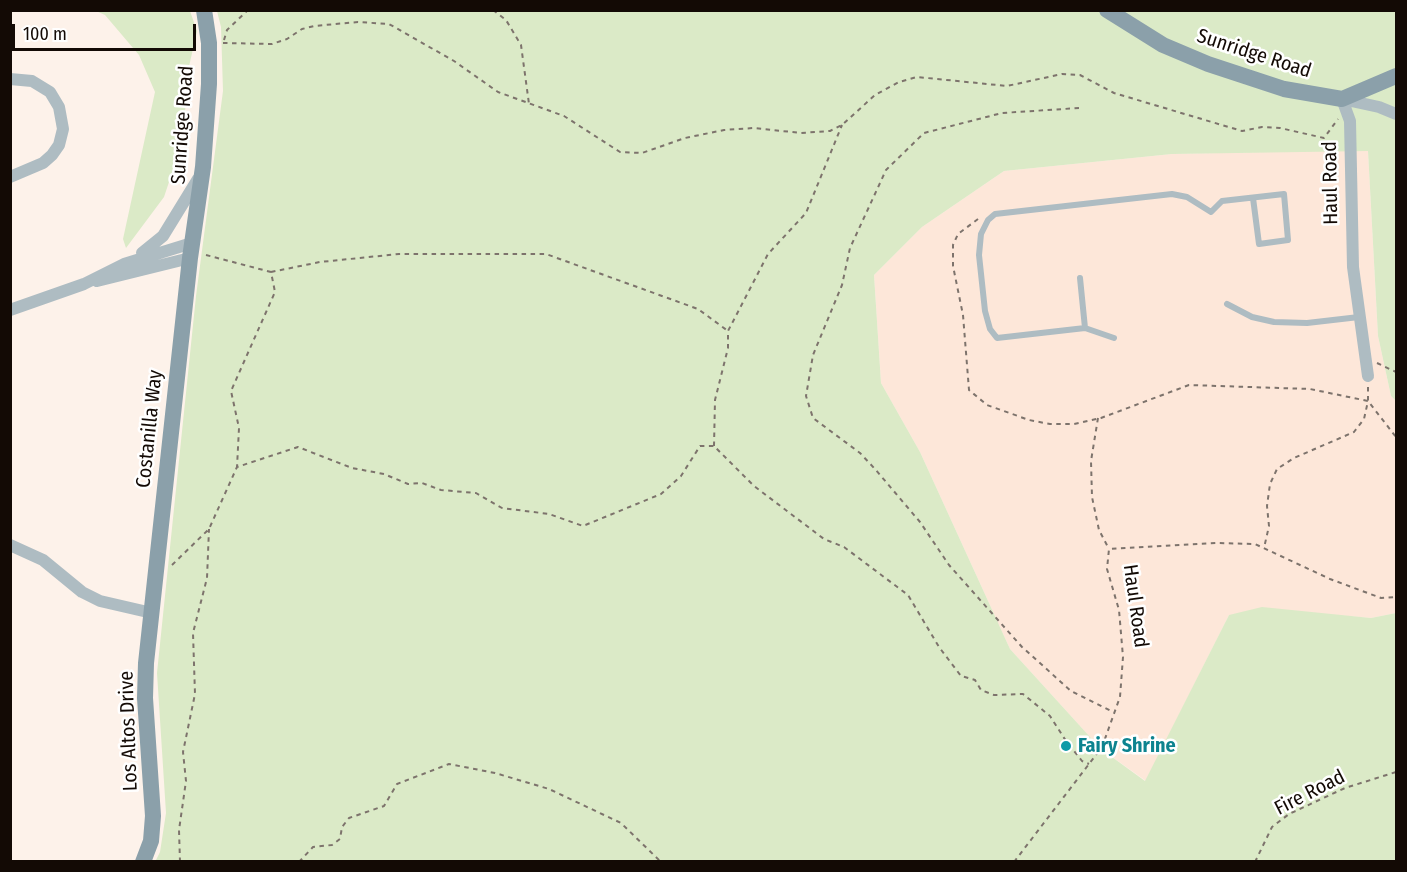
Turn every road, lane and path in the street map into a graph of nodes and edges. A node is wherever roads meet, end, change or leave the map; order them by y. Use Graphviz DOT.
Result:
graph roads {
  1 [pos="204,10"];
  2 [pos="248,10"];
  3 [pos="493,10"];
  4 [pos="1107,10"];
  5 [pos="216,43"];
  6 [pos="1396,76"];
  7 [pos="10,79"];
  8 [pos="1344,103"];
  9 [pos="529,104"];
  10 [pos="1079,108"];
  11 [pos="1396,114"];
  12 [pos="842,125"];
  13 [pos="203,167"];
  14 [pos="10,177"];
  15 [pos="1253,198"];
  16 [pos="995,214"];
  17 [pos="191,250"];
  18 [pos="123,264"];
  19 [pos="271,272"];
  20 [pos="1080,278"];
  21 [pos="84,284"];
  22 [pos="1227,304"];
  23 [pos="10,309"];
  24 [pos="1360,317"];
  25 [pos="1085,328"];
  26 [pos="728,331"];
  27 [pos="1114,338"];
  28 [pos="1366,360"];
  29 [pos="1396,372"];
  30 [pos="1368,376"];
  31 [pos="1368,401"];
  32 [pos="1098,418"];
  33 [pos="1396,436"];
  34 [pos="714,446"];
  35 [pos="237,467"];
  36 [pos="209,529"];
  37 [pos="10,545"];
  38 [pos="1264,548"];
  39 [pos="1109,549"];
  40 [pos="155,582"];
  41 [pos="1396,597"];
  42 [pos="152,613"];
  43 [pos="1114,713"];
  44 [pos="1089,764"];
  45 [pos="1396,772"];
  46 [pos="143,861"];
  47 [pos="180,861"];
  48 [pos="299,861"];
  49 [pos="661,861"];
  50 [pos="1014,861"];
  51 [pos="1255,861"];
  1 -- 5 [label="street, Sunridge Road"];
  2 -- 5 [label="path"];
  3 -- 9 [label="path"];
  4 -- 8 [label="street, Sunridge Road"];
  5 -- 9 [label="path"];
  5 -- 13 [label="street, Sunridge Road"];
  6 -- 8 [label="street"];
  7 -- 14 [label="street"];
  8 -- 11 [label="street, Sunridge Road"];
  8 -- 12 [label="path"];
  8 -- 24 [label="street, Haul Road"];
  9 -- 12 [label="path"];
  10 -- 43 [label="path"];
  12 -- 26 [label="path"];
  13 -- 17 [label="street, Sunridge Road"];
  13 -- 18 [label="street"];
  15 -- 15 [label="lane"];
  15 -- 16 [label="lane"];
  16 -- 25 [label="lane"];
  16 -- 32 [label="path"];
  17 -- 18 [label="street"];
  17 -- 19 [label="path"];
  17 -- 21 [label="street"];
  17 -- 40 [label="street, Costanilla Way"];
  18 -- 21 [label="street"];
  19 -- 26 [label="path"];
  19 -- 35 [label="path"];
  20 -- 25 [label="lane"];
  21 -- 23 [label="street"];
  22 -- 24 [label="lane"];
  24 -- 28 [label="street, Haul Road"];
  25 -- 27 [label="lane"];
  26 -- 34 [label="path"];
  28 -- 29 [label="path"];
  28 -- 30 [label="street, Haul Road"];
  30 -- 31 [label="path"];
  31 -- 32 [label="path"];
  31 -- 33 [label="path"];
  31 -- 38 [label="path"];
  32 -- 39 [label="path"];
  34 -- 35 [label="path"];
  34 -- 44 [label="path"];
  35 -- 36 [label="path"];
  36 -- 40 [label="path"];
  36 -- 47 [label="path"];
  37 -- 42 [label="street"];
  38 -- 39 [label="path, Haul Road"];
  38 -- 41 [label="path, Haul Road"];
  39 -- 43 [label="path, Haul Road"];
  40 -- 42 [label="street, Costanilla Way"];
  42 -- 46 [label="street, Los Altos Drive"];
  43 -- 44 [label="path, Haul Road"];
  44 -- 50 [label="path, Haul Road"];
  45 -- 51 [label="path, Fire Road"];
  48 -- 49 [label="path"];
}
